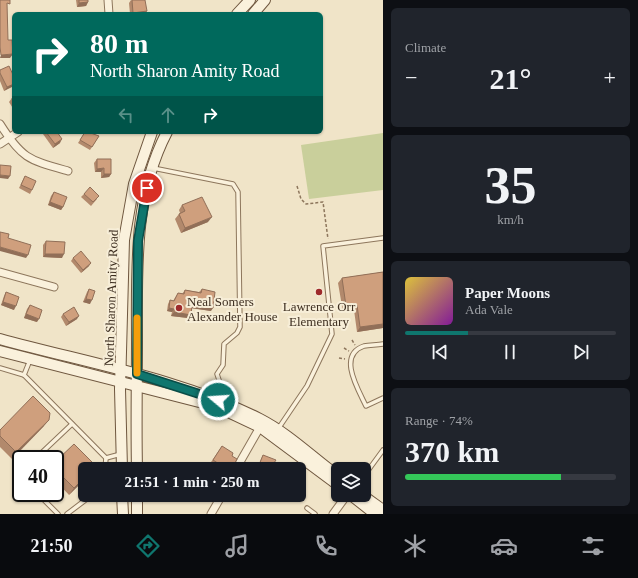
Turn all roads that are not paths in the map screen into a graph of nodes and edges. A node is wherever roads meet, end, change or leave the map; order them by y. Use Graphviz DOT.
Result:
graph roads {
  1 [pos="108,0"];
  2 [pos="250,0"];
  3 [pos="259,0"];
  4 [pos="265,0"];
  5 [pos="109,12"];
  6 [pos="239,12"];
  7 [pos="249,12"];
  8 [pos="255,12"];
  9 [pos="0,124"];
  10 [pos="15,134"];
  11 [pos="151,134"];
  12 [pos="166,134"];
  13 [pos="10,138"];
  14 [pos="0,144"];
  15 [pos="153,168"];
  16 [pos="68,171"];
  17 [pos="383,238"];
  18 [pos="0,272"];
  19 [pos="54,287"];
  20 [pos="0,339"];
  21 [pos="383,344"];
  22 [pos="0,351"];
  23 [pos="30,359"];
  24 [pos="0,368"];
  25 [pos="122,370"];
  26 [pos="137,374"];
  27 [pos="24,375"];
  28 [pos="121,383"];
  29 [pos="136,387"];
  30 [pos="383,398"];
  31 [pos="217,403"];
  32 [pos="72,424"];
  33 [pos="260,427"];
  34 [pos="278,429"];
  35 [pos="45,450"];
  36 [pos="383,450"];
  37 [pos="122,453"];
  38 [pos="106,458"];
  39 [pos="106,462"];
  40 [pos="122,462"];
  41 [pos="137,462"];
  42 [pos="240,462"];
  43 [pos="371,466"];
  44 [pos="331,471"];
  45 [pos="331,480"];
  46 [pos="371,501"];
  47 [pos="47,502"];
  48 [pos="83,502"];
  49 [pos="122,502"];
  50 [pos="137,502"];
  51 [pos="218,502"];
  52 [pos="342,502"];
  53 [pos="360,502"];
  54 [pos="307,508"];
  55 [pos="383,510"];
  56 [pos="58,514"];
  57 [pos="68,514"];
  58 [pos="123,514"];
  59 [pos="137,514"];
  60 [pos="211,514"];
  61 [pos="315,514"];
  62 [pos="333,514"];
  63 [pos="375,514"];
  1 -- 5 [label="street"];
  2 -- 6 [label="street"];
  3 -- 7 [label="street"];
  4 -- 8 [label="street"];
  9 -- 13 [label="street"];
  10 -- 13 [label="street"];
  11 -- 25 [label="street, North Sharon Amity Road"];
  12 -- 15 [label="street, North Sharon Amity Road"];
  13 -- 14 [label="street"];
  13 -- 16 [label="street"];
  15 -- 26 [label="street, North Sharon Amity Road"];
  15 -- 31 [label="lane"];
  17 -- 34 [label="lane"];
  18 -- 19 [label="street"];
  20 -- 25 [label="street"];
  21 -- 30 [label="lane"];
  22 -- 23 [label="street"];
  23 -- 27 [label="lane"];
  23 -- 28 [label="street"];
  24 -- 27 [label="lane"];
  25 -- 26 [label="street"];
  25 -- 28 [label="street, North Sharon Amity Road"];
  26 -- 29 [label="street, North Sharon Amity Road"];
  26 -- 31 [label="street"];
  27 -- 32 [label="lane"];
  28 -- 29 [label="street"];
  28 -- 37 [label="street, North Sharon Amity Road"];
  29 -- 31 [label="street"];
  29 -- 41 [label="street, North Sharon Amity Road"];
  31 -- 33 [label="street"];
  31 -- 34 [label="street"];
  32 -- 35 [label="lane"];
  32 -- 38 [label="lane"];
  33 -- 42 [label="street"];
  33 -- 45 [label="street"];
  34 -- 44 [label="street"];
  36 -- 43 [label="lane"];
  37 -- 38 [label="lane"];
  37 -- 40 [label="street, North Sharon Amity Road"];
  38 -- 39 [label="lane"];
  46 -- 55 [label="street"];
  47 -- 56 [label="lane"];
  48 -- 57 [label="lane"];
  49 -- 58 [label="street"];
  50 -- 59 [label="street"];
  51 -- 60 [label="street"];
  52 -- 62 [label="street"];
  53 -- 63 [label="street"];
  54 -- 61 [label="lane"];
}
